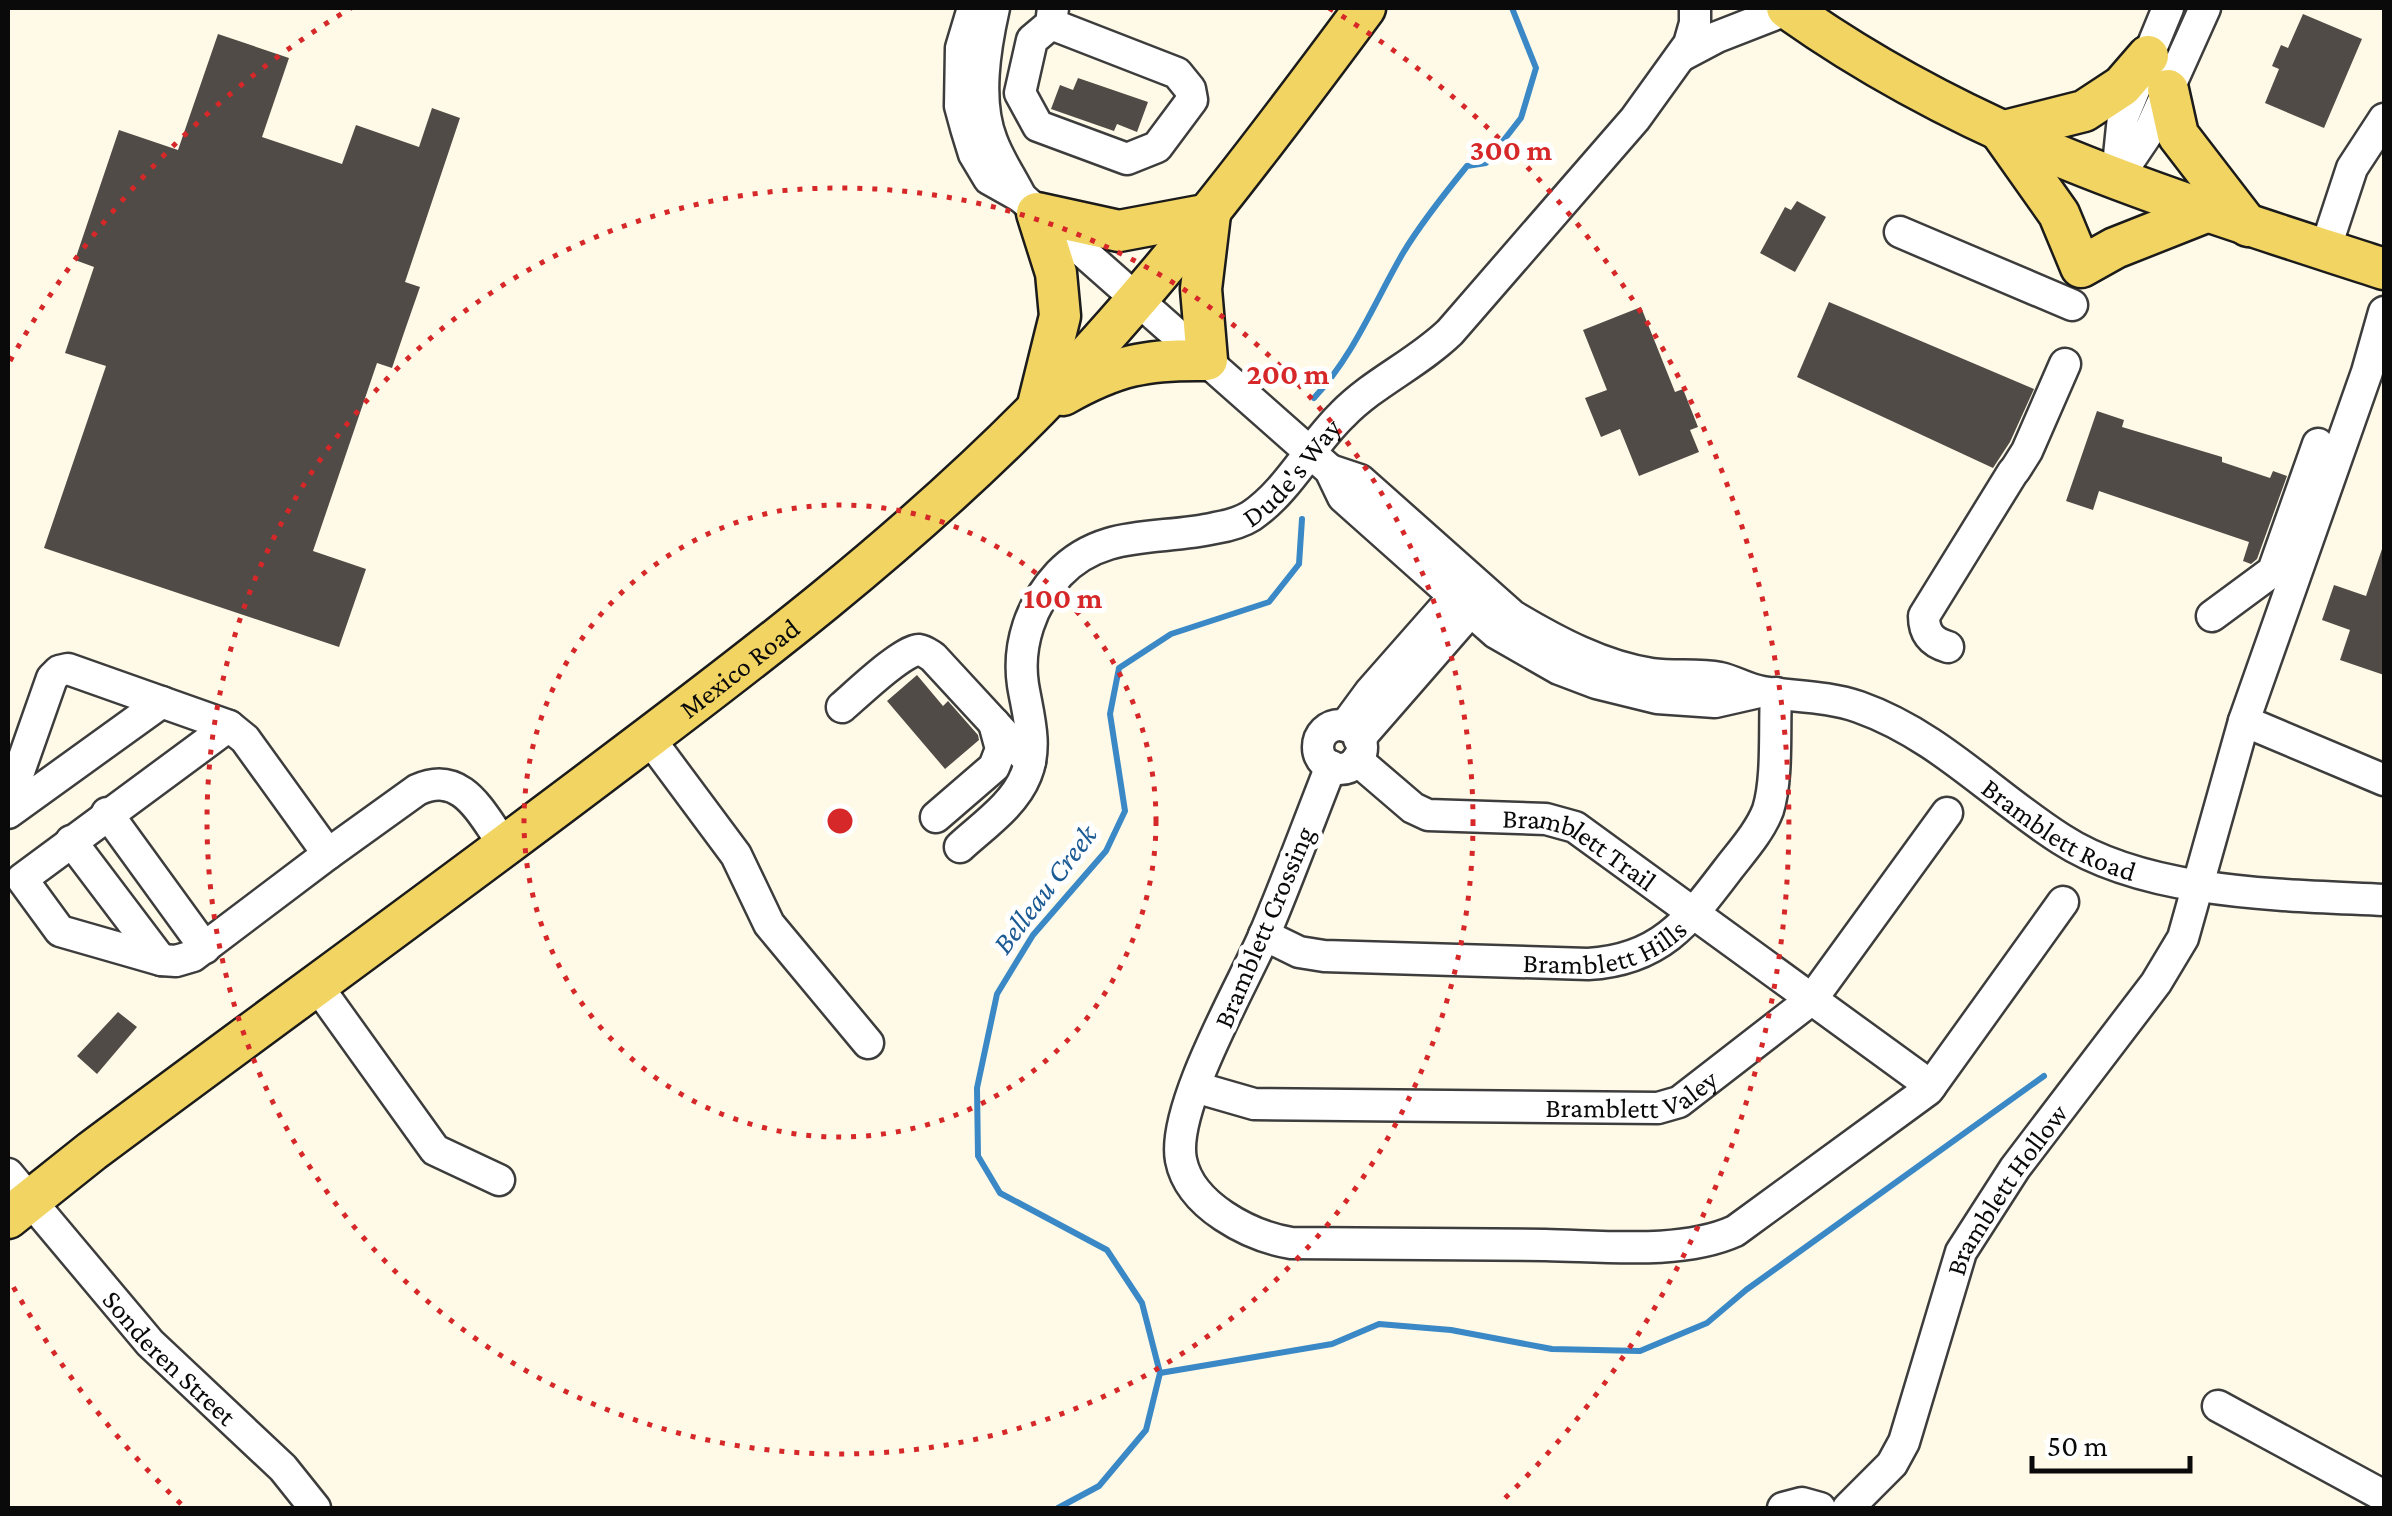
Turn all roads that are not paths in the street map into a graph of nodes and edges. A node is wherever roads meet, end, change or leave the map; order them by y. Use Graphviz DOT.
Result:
graph roads {
  1 [pos="972,8"];
  2 [pos="994,8"];
  3 [pos="1365,8"];
  4 [pos="1694,8"];
  5 [pos="1788,8"];
  6 [pos="2168,8"];
  7 [pos="2205,8"];
  8 [pos="1052,16"];
  9 [pos="1683,55"];
  10 [pos="2148,56"];
  11 [pos="2168,90"];
  12 [pos="2384,119"];
  13 [pos="2001,132"];
  14 [pos="2116,180"];
  15 [pos="1029,205"];
  16 [pos="2206,212"];
  17 [pos="1210,214"];
  18 [pos="2248,226"];
  19 [pos="1900,232"];
  20 [pos="2325,250"];
  21 [pos="2384,269"];
  22 [pos="1137,301"];
  23 [pos="2072,305"];
  24 [pos="2384,312"];
  25 [pos="1207,360"];
  26 [pos="2066,364"];
  27 [pos="1037,409"];
  28 [pos="2318,444"];
  29 [pos="1319,461"];
  30 [pos="1470,595"];
  31 [pos="2212,616"];
  32 [pos="1948,647"];
  33 [pos="1767,693"];
  34 [pos="162,702"];
  35 [pos="842,706"];
  36 [pos="2244,721"];
  37 [pos="994,723"];
  38 [pos="229,726"];
  39 [pos="649,738"];
  40 [pos="1348,748"];
  41 [pos="1030,762"];
  42 [pos="2384,780"];
  43 [pos="8,803"];
  44 [pos="8,813"];
  45 [pos="107,813"];
  46 [pos="1948,813"];
  47 [pos="936,817"];
  48 [pos="71,841"];
  49 [pos="505,846"];
  50 [pos="960,846"];
  51 [pos="328,854"];
  52 [pos="14,868"];
  53 [pos="2200,886"];
  54 [pos="2384,900"];
  55 [pos="2063,902"];
  56 [pos="1694,914"];
  57 [pos="1264,936"];
  58 [pos="205,948"];
  59 [pos="161,960"];
  60 [pos="318,987"];
  61 [pos="1812,999"];
  62 [pos="868,1043"];
  63 [pos="1930,1086"];
  64 [pos="1195,1087"];
  65 [pos="499,1180"];
  66 [pos="16,1197"];
  67 [pos="2218,1406"];
  68 [pos="2384,1496"];
  69 [pos="314,1508"];
  70 [pos="1783,1508"];
  71 [pos="1820,1508"];
  72 [pos="1848,1508"];
  1 -- 15 [label="street, Bramblett Road"];
  2 -- 15 [label="street"];
  3 -- 17 [label="main road, Mexico Road"];
  4 -- 9 [label="street, Dude's Way"];
  5 -- 9 [label="street, Dude's Way"];
  5 -- 13 [label="main road"];
  6 -- 10 [label="street"];
  7 -- 11 [label="street"];
  8 -- 8 [label="street"];
  9 -- 29 [label="street, Dude's Way"];
  10 -- 13 [label="main road"];
  10 -- 14 [label="street"];
  11 -- 14 [label="street"];
  11 -- 18 [label="main road"];
  12 -- 20 [label="street"];
  13 -- 14 [label="main road"];
  13 -- 16 [label="main road"];
  14 -- 16 [label="main road"];
  15 -- 17 [label="main road"];
  15 -- 22 [label="street, Bramblett Road"];
  15 -- 27 [label="main road"];
  16 -- 18 [label="main road"];
  17 -- 22 [label="main road, Mexico Road"];
  17 -- 25 [label="main road"];
  18 -- 20 [label="main road"];
  19 -- 23 [label="street"];
  20 -- 21 [label="main road"];
  22 -- 25 [label="street, Bramblett Road"];
  22 -- 27 [label="main road, Mexico Road"];
  24 -- 36 [label="street, Bramblett Hollow"];
  25 -- 27 [label="main road"];
  25 -- 29 [label="street, Bramblett Road"];
  26 -- 32 [label="street"];
  27 -- 39 [label="main road, Mexico Road"];
  28 -- 31 [label="street"];
  29 -- 30 [label="street, Bramblett Road"];
  29 -- 41 [label="street, Dude's Way"];
  30 -- 33 [label="street, Bramblett Road"];
  30 -- 40 [label="street, Bramblett Crossing"];
  33 -- 53 [label="street, Bramblett Road"];
  33 -- 56 [label="street, Bramblett Hills"];
  34 -- 38 [label="street"];
  34 -- 43 [label="street"];
  34 -- 44 [label="street"];
  35 -- 37 [label="street"];
  36 -- 42 [label="street"];
  36 -- 53 [label="street, Bramblett Hollow"];
  37 -- 41 [label="street"];
  37 -- 47 [label="street"];
  38 -- 45 [label="street"];
  38 -- 51 [label="street"];
  39 -- 49 [label="main road, Mexico Road"];
  39 -- 62 [label="street"];
  40 -- 56 [label="street, Bramblett Trail"];
  40 -- 57 [label="street, Bramblett Crossing"];
  41 -- 50 [label="street"];
  45 -- 48 [label="street"];
  45 -- 58 [label="street"];
  46 -- 61 [label="street, Bramblett Valey"];
  48 -- 52 [label="street"];
  48 -- 59 [label="street"];
  49 -- 51 [label="street"];
  49 -- 60 [label="main road, Mexico Road"];
  51 -- 58 [label="street"];
  52 -- 59 [label="street"];
  53 -- 54 [label="street, Bramblett Road"];
  53 -- 72 [label="street, Bramblett Hollow"];
  55 -- 63 [label="street, Bramblett Crossing"];
  56 -- 57 [label="street, Bramblett Hills"];
  56 -- 61 [label="street, Bramblett Trail"];
  57 -- 64 [label="street, Bramblett Crossing"];
  58 -- 59 [label="street"];
  60 -- 65 [label="street"];
  60 -- 66 [label="main road, Mexico Road"];
  61 -- 63 [label="street, Bramblett Trail"];
  61 -- 64 [label="street, Bramblett Valey"];
  63 -- 64 [label="street, Bramblett Crossing"];
  66 -- 69 [label="street, Sonderen Street"];
  67 -- 68 [label="street"];
  70 -- 71 [label="street"];
}
